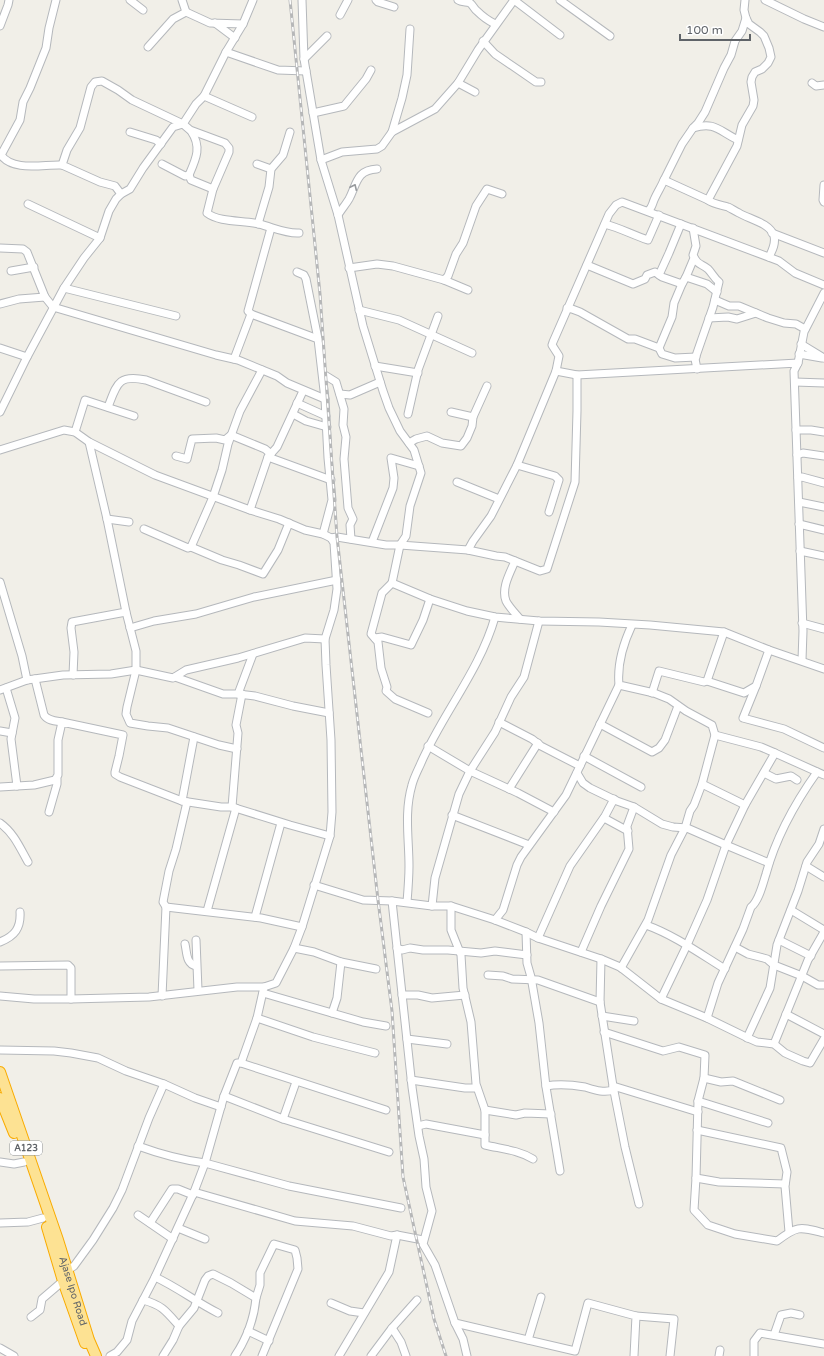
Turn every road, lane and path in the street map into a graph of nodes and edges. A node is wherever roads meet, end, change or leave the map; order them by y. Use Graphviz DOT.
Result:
graph roads {
  1 [pos="9,0"];
  2 [pos="56,0"];
  3 [pos="130,0"];
  4 [pos="182,0"];
  5 [pos="253,0"];
  6 [pos="302,0"];
  7 [pos="348,0"];
  8 [pos="376,0"];
  9 [pos="458,0"];
  10 [pos="514,0"];
  11 [pos="560,0"];
  12 [pos="745,0"];
  13 [pos="764,0"];
  14 [pos="394,7"];
  15 [pos="143,10"];
  16 [pos="186,12"];
  17 [pos="340,15"];
  18 [pos="746,18"];
  19 [pos="215,23"];
  20 [pos="243,24"];
  21 [pos="496,24"];
  22 [pos="0,26"];
  23 [pos="824,27"];
  24 [pos="410,29"];
  25 [pos="560,35"];
  26 [pos="327,36"];
  27 [pos="610,36"];
  28 [pos="235,38"];
  29 [pos="483,41"];
  30 [pos="148,47"];
  31 [pos="226,52"];
  32 [pos="304,59"];
  33 [pos="371,70"];
  34 [pos="306,71"];
  35 [pos="541,82"];
  36 [pos="458,83"];
  37 [pos="812,83"];
  38 [pos="824,86"];
  39 [pos="475,92"];
  40 [pos="204,96"];
  41 [pos="313,113"];
  42 [pos="252,117"];
  43 [pos="183,124"];
  44 [pos="693,128"];
  45 [pos="190,130"];
  46 [pos="130,132"];
  47 [pos="290,132"];
  48 [pos="392,132"];
  49 [pos="738,140"];
  50 [pos="161,144"];
  51 [pos="321,160"];
  52 [pos="162,164"];
  53 [pos="257,164"];
  54 [pos="62,166"];
  55 [pos="271,169"];
  56 [pos="377,169"];
  57 [pos="188,175"];
  58 [pos="664,180"];
  59 [pos="824,185"];
  60 [pos="212,189"];
  61 [pos="121,194"];
  62 [pos="502,194"];
  63 [pos="708,200"];
  64 [pos="824,202"];
  65 [pos="28,204"];
  66 [pos="648,212"];
  67 [pos="338,215"];
  68 [pos="658,215"];
  69 [pos="258,224"];
  70 [pos="605,224"];
  71 [pos="681,224"];
  72 [pos="271,228"];
  73 [pos="693,228"];
  74 [pos="299,233"];
  75 [pos="772,233"];
  76 [pos="100,238"];
  77 [pos="0,248"];
  78 [pos="824,253"];
  79 [pos="769,257"];
  80 [pos="694,258"];
  81 [pos="587,265"];
  82 [pos="34,267"];
  83 [pos="349,268"];
  84 [pos="11,271"];
  85 [pos="297,272"];
  86 [pos="659,275"];
  87 [pos="686,277"];
  88 [pos="444,280"];
  89 [pos="682,284"];
  90 [pos="824,285"];
  91 [pos="64,288"];
  92 [pos="468,290"];
  93 [pos="717,292"];
  94 [pos="824,293"];
  95 [pos="45,297"];
  96 [pos="715,300"];
  97 [pos="0,304"];
  98 [pos="53,307"];
  99 [pos="567,308"];
  100 [pos="359,310"];
  101 [pos="756,313"];
  102 [pos="251,314"];
  103 [pos="176,316"];
  104 [pos="438,316"];
  105 [pos="709,318"];
  106 [pos="806,329"];
  107 [pos="431,334"];
  108 [pos="318,339"];
  109 [pos="801,344"];
  110 [pos="0,348"];
  111 [pos="659,348"];
  112 [pos="472,353"];
  113 [pos="799,354"];
  114 [pos="27,357"];
  115 [pos="696,357"];
  116 [pos="824,358"];
  117 [pos="234,359"];
  118 [pos="798,363"];
  119 [pos="375,366"];
  120 [pos="696,369"];
  121 [pos="262,370"];
  122 [pos="556,371"];
  123 [pos="418,373"];
  124 [pos="322,374"];
  125 [pos="576,375"];
  126 [pos="380,382"];
  127 [pos="795,382"];
  128 [pos="824,383"];
  129 [pos="487,386"];
  130 [pos="303,391"];
  131 [pos="340,394"];
  132 [pos="325,400"];
  133 [pos="206,402"];
  134 [pos="297,403"];
  135 [pos="108,407"];
  136 [pos="0,412"];
  137 [pos="451,412"];
  138 [pos="293,414"];
  139 [pos="408,414"];
  140 [pos="134,416"];
  141 [pos="326,416"];
  142 [pos="473,417"];
  143 [pos="327,427"];
  144 [pos="796,430"];
  145 [pos="75,432"];
  146 [pos="824,432"];
  147 [pos="231,435"];
  148 [pos="89,442"];
  149 [pos="409,443"];
  150 [pos="0,450"];
  151 [pos="797,455"];
  152 [pos="176,456"];
  153 [pos="269,456"];
  154 [pos="824,456"];
  155 [pos="517,465"];
  156 [pos="419,466"];
  157 [pos="798,478"];
  158 [pos="331,480"];
  159 [pos="457,482"];
  160 [pos="824,483"];
  161 [pos="213,497"];
  162 [pos="499,499"];
  163 [pos="799,502"];
  164 [pos="824,506"];
  165 [pos="250,510"];
  166 [pos="549,512"];
  167 [pos="107,519"];
  168 [pos="129,522"];
  169 [pos="289,523"];
  170 [pos="799,524"];
  171 [pos="144,529"];
  172 [pos="824,530"];
  173 [pos="323,534"];
  174 [pos="331,538"];
  175 [pos="351,539"];
  176 [pos="372,542"];
  177 [pos="400,545"];
  178 [pos="191,547"];
  179 [pos="468,550"];
  180 [pos="800,551"];
  181 [pos="504,556"];
  182 [pos="824,556"];
  183 [pos="516,561"];
  184 [pos="510,572"];
  185 [pos="337,580"];
  186 [pos="392,584"];
  187 [pos="0,585"];
  188 [pos="430,599"];
  189 [pos="126,612"];
  190 [pos="495,617"];
  191 [pos="520,619"];
  192 [pos="539,621"];
  193 [pos="802,623"];
  194 [pos="632,625"];
  195 [pos="130,628"];
  196 [pos="824,629"];
  197 [pos="724,632"];
  198 [pos="375,638"];
  199 [pos="326,639"];
  200 [pos="769,650"];
  201 [pos="253,654"];
  202 [pos="802,660"];
  203 [pos="824,669"];
  204 [pos="136,670"];
  205 [pos="73,675"];
  206 [pos="175,677"];
  207 [pos="35,679"];
  208 [pos="28,680"];
  209 [pos="707,681"];
  210 [pos="620,685"];
  211 [pos="756,686"];
  212 [pos="3,689"];
  213 [pos="652,693"];
  214 [pos="240,694"];
  215 [pos="678,706"];
  216 [pos="330,713"];
  217 [pos="428,713"];
  218 [pos="62,722"];
  219 [pos="499,722"];
  220 [pos="600,724"];
  221 [pos="0,731"];
  222 [pos="12,733"];
  223 [pos="715,736"];
  224 [pos="194,737"];
  225 [pos="538,743"];
  226 [pos="428,746"];
  227 [pos="824,748"];
  228 [pos="237,749"];
  229 [pos="775,753"];
  230 [pos="584,756"];
  231 [pos="579,770"];
  232 [pos="470,771"];
  233 [pos="817,772"];
  234 [pos="764,773"];
  235 [pos="824,775"];
  236 [pos="57,778"];
  237 [pos="797,780"];
  238 [pos="702,784"];
  239 [pos="17,786"];
  240 [pos="0,787"];
  241 [pos="641,787"];
  242 [pos="509,789"];
  243 [pos="614,799"];
  244 [pos="184,801"];
  245 [pos="745,805"];
  246 [pos="634,807"];
  247 [pos="234,808"];
  248 [pos="50,812"];
  249 [pos="554,812"];
  250 [pos="452,814"];
  251 [pos="604,818"];
  252 [pos="0,823"];
  253 [pos="281,823"];
  254 [pos="685,828"];
  255 [pos="824,829"];
  256 [pos="628,832"];
  257 [pos="330,836"];
  258 [pos="822,840"];
  259 [pos="529,845"];
  260 [pos="726,845"];
  261 [pos="28,862"];
  262 [pos="769,863"];
  263 [pos="806,866"];
  264 [pos="824,876"];
  265 [pos="314,885"];
  266 [pos="392,901"];
  267 [pos="407,902"];
  268 [pos="432,906"];
  269 [pos="451,906"];
  270 [pos="166,907"];
  271 [pos="791,910"];
  272 [pos="207,911"];
  273 [pos="20,912"];
  274 [pos="255,917"];
  275 [pos="495,920"];
  276 [pos="646,925"];
  277 [pos="302,927"];
  278 [pos="824,931"];
  279 [pos="526,932"];
  280 [pos="538,938"];
  281 [pos="196,940"];
  282 [pos="779,940"];
  283 [pos="0,942"];
  284 [pos="185,944"];
  285 [pos="687,945"];
  286 [pos="735,947"];
  287 [pos="294,948"];
  288 [pos="397,948"];
  289 [pos="459,951"];
  290 [pos="581,952"];
  291 [pos="527,955"];
  292 [pos="810,956"];
  293 [pos="602,959"];
  294 [pos="341,962"];
  295 [pos="774,965"];
  296 [pos="0,966"];
  297 [pos="196,966"];
  298 [pos="621,968"];
  299 [pos="376,969"];
  300 [pos="725,969"];
  301 [pos="488,975"];
  302 [pos="802,976"];
  303 [pos="532,980"];
  304 [pos="824,985"];
  305 [pos="198,990"];
  306 [pos="264,990"];
  307 [pos="402,995"];
  308 [pos="464,995"];
  309 [pos="0,996"];
  310 [pos="162,996"];
  311 [pos="70,999"];
  312 [pos="661,999"];
  313 [pos="600,1002"];
  314 [pos="332,1013"];
  315 [pos="786,1014"];
  316 [pos="602,1016"];
  317 [pos="257,1018"];
  318 [pos="707,1018"];
  319 [pos="634,1021"];
  320 [pos="386,1026"];
  321 [pos="604,1032"];
  322 [pos="824,1034"];
  323 [pos="747,1038"];
  324 [pos="407,1039"];
  325 [pos="824,1039"];
  326 [pos="447,1044"];
  327 [pos="774,1044"];
  328 [pos="0,1050"];
  329 [pos="375,1053"];
  330 [pos="241,1063"];
  331 [pos="0,1072"];
  332 [pos="704,1078"];
  333 [pos="411,1080"];
  334 [pos="296,1082"];
  335 [pos="164,1084"];
  336 [pos="546,1086"];
  337 [pos="477,1088"];
  338 [pos="613,1088"];
  339 [pos="224,1096"];
  340 [pos="0,1098"];
  341 [pos="780,1100"];
  342 [pos="698,1101"];
  343 [pos="221,1107"];
  344 [pos="386,1110"];
  345 [pos="485,1110"];
  346 [pos="698,1112"];
  347 [pos="551,1114"];
  348 [pos="283,1119"];
  349 [pos="768,1123"];
  350 [pos="418,1126"];
  351 [pos="697,1130"];
  352 [pos="485,1135"];
  353 [pos="138,1146"];
  354 [pos="389,1152"];
  355 [pos="534,1159"];
  356 [pos="0,1162"];
  357 [pos="24,1162"];
  358 [pos="205,1163"];
  359 [pos="560,1171"];
  360 [pos="696,1178"];
  361 [pos="785,1184"];
  362 [pos="193,1193"];
  363 [pos="639,1204"];
  364 [pos="401,1208"];
  365 [pos="138,1215"];
  366 [pos="0,1223"];
  367 [pos="47,1223"];
  368 [pos="150,1223"];
  369 [pos="178,1228"];
  370 [pos="789,1232"];
  371 [pos="824,1233"];
  372 [pos="397,1235"];
  373 [pos="173,1239"];
  374 [pos="205,1239"];
  375 [pos="423,1240"];
  376 [pos="68,1270"];
  377 [pos="155,1277"];
  378 [pos="63,1281"];
  379 [pos="541,1296"];
  380 [pos="256,1298"];
  381 [pos="143,1300"];
  382 [pos="417,1300"];
  383 [pos="196,1302"];
  384 [pos="331,1303"];
  385 [pos="218,1313"];
  386 [pos="364,1313"];
  387 [pos="800,1315"];
  388 [pos="636,1316"];
  389 [pos="31,1317"];
  390 [pos="455,1322"];
  391 [pos="179,1326"];
  392 [pos="392,1328"];
  393 [pos="248,1331"];
  394 [pos="774,1335"];
  395 [pos="269,1340"];
  396 [pos="528,1340"];
  397 [pos="824,1344"];
  398 [pos="0,1348"];
  399 [pos="14,1356"];
  400 [pos="90,1356"];
  401 [pos="96,1356"];
  402 [pos="110,1356"];
  403 [pos="163,1356"];
  404 [pos="235,1356"];
  405 [pos="262,1356"];
  406 [pos="339,1356"];
  407 [pos="371,1356"];
  408 [pos="406,1356"];
  409 [pos="468,1356"];
  410 [pos="634,1356"];
  411 [pos="670,1356"];
  412 [pos="754,1356"];
  1 -- 22 [label="street"];
  2 -- 54 [label="street"];
  3 -- 15 [label="street"];
  4 -- 16 [label="street"];
  5 -- 20 [label="street"];
  6 -- 32 [label="street"];
  7 -- 17 [label="street"];
  8 -- 14 [label="street"];
  9 -- 21 [label="street"];
  10 -- 21 [label="street"];
  10 -- 25 [label="street"];
  11 -- 27 [label="street"];
  12 -- 18 [label="street"];
  13 -- 23 [label="street"];
  16 -- 19 [label="street"];
  16 -- 30 [label="street"];
  18 -- 44 [label="street"];
  18 -- 49 [label="street"];
  19 -- 20 [label="street"];
  19 -- 28 [label="street"];
  20 -- 28 [label="street"];
  21 -- 29 [label="street"];
  24 -- 48 [label="street"];
  26 -- 32 [label="street"];
  28 -- 31 [label="street"];
  29 -- 35 [label="street"];
  29 -- 36 [label="street"];
  31 -- 34 [label="street"];
  31 -- 40 [label="street"];
  32 -- 34 [label="street"];
  33 -- 41 [label="street"];
  34 -- 41 [label="street"];
  36 -- 39 [label="street"];
  36 -- 48 [label="street"];
  37 -- 38 [label="street"];
  40 -- 42 [label="street"];
  40 -- 43 [label="street"];
  41 -- 51 [label="street"];
  43 -- 45 [label="street"];
  43 -- 50 [label="street"];
  43 -- 54 [label="street"];
  44 -- 49 [label="street"];
  44 -- 58 [label="street"];
  45 -- 57 [label="street"];
  45 -- 60 [label="street"];
  46 -- 50 [label="street"];
  47 -- 55 [label="street"];
  48 -- 51 [label="street"];
  49 -- 63 [label="street"];
  50 -- 61 [label="street"];
  51 -- 67 [label="street"];
  52 -- 57 [label="street"];
  53 -- 55 [label="street"];
  54 -- 61 [label="street"];
  55 -- 69 [label="street"];
  67 -- 56 [label="street, one-way"];
  57 -- 60 [label="street"];
  58 -- 63 [label="street"];
  58 -- 66 [label="street"];
  59 -- 64 [label="street"];
  60 -- 69 [label="street"];
  61 -- 76 [label="street"];
  62 -- 88 [label="street"];
  63 -- 75 [label="street"];
  65 -- 76 [label="street"];
  66 -- 68 [label="street"];
  66 -- 70 [label="street"];
  67 -- 83 [label="street"];
  68 -- 70 [label="street"];
  68 -- 71 [label="street"];
  69 -- 72 [label="street"];
  70 -- 81 [label="street"];
  71 -- 73 [label="street"];
  71 -- 86 [label="street"];
  72 -- 74 [label="street"];
  72 -- 102 [label="street"];
  73 -- 79 [label="street"];
  73 -- 80 [label="street"];
  75 -- 78 [label="street"];
  75 -- 79 [label="street"];
  76 -- 91 [label="street"];
  77 -- 82 [label="street"];
  79 -- 90 [label="street"];
  80 -- 87 [label="street"];
  80 -- 93 [label="street"];
  81 -- 86 [label="street"];
  81 -- 99 [label="street"];
  82 -- 84 [label="street"];
  82 -- 95 [label="street"];
  83 -- 88 [label="street"];
  83 -- 100 [label="street"];
  85 -- 108 [label="street"];
  86 -- 89 [label="street"];
  87 -- 89 [label="street"];
  87 -- 93 [label="street"];
  88 -- 92 [label="street"];
  89 -- 111 [label="street"];
  91 -- 98 [label="street"];
  91 -- 103 [label="street"];
  93 -- 96 [label="street"];
  94 -- 106 [label="street"];
  95 -- 97 [label="street"];
  95 -- 98 [label="street"];
  96 -- 101 [label="street"];
  96 -- 105 [label="street"];
  98 -- 114 [label="street"];
  98 -- 117 [label="street"];
  99 -- 111 [label="street"];
  99 -- 122 [label="street"];
  100 -- 107 [label="street"];
  100 -- 119 [label="street"];
  101 -- 105 [label="street"];
  101 -- 106 [label="street"];
  102 -- 108 [label="street"];
  102 -- 117 [label="street"];
  104 -- 107 [label="street"];
  105 -- 115 [label="street"];
  106 -- 109 [label="street"];
  107 -- 112 [label="street"];
  107 -- 123 [label="street"];
  108 -- 124 [label="street"];
  109 -- 113 [label="street"];
  109 -- 116 [label="street"];
  110 -- 114 [label="street"];
  111 -- 115 [label="street"];
  113 -- 116 [label="street"];
  113 -- 118 [label="street"];
  114 -- 136 [label="street"];
  115 -- 120 [label="street"];
  117 -- 121 [label="street"];
  118 -- 120 [label="street"];
  118 -- 127 [label="street"];
  119 -- 123 [label="street"];
  119 -- 126 [label="street"];
  120 -- 125 [label="street"];
  121 -- 130 [label="street"];
  121 -- 147 [label="street"];
  122 -- 125 [label="street"];
  122 -- 155 [label="street"];
  123 -- 139 [label="street"];
  124 -- 131 [label="street"];
  124 -- 132 [label="street"];
  125 -- 183 [label="street"];
  126 -- 131 [label="street"];
  126 -- 149 [label="street"];
  127 -- 128 [label="street"];
  127 -- 144 [label="street"];
  129 -- 142 [label="street"];
  130 -- 132 [label="street"];
  130 -- 134 [label="street"];
  131 -- 175 [label="street"];
  132 -- 141 [label="street"];
  133 -- 135 [label="street"];
  134 -- 138 [label="street"];
  134 -- 141 [label="street"];
  135 -- 140 [label="street"];
  135 -- 145 [label="street"];
  137 -- 142 [label="street"];
  138 -- 143 [label="street"];
  138 -- 153 [label="street"];
  141 -- 143 [label="street"];
  142 -- 149 [label="street"];
  143 -- 158 [label="street"];
  144 -- 146 [label="street"];
  144 -- 151 [label="street"];
  145 -- 148 [label="street"];
  145 -- 150 [label="street"];
  147 -- 152 [label="street"];
  147 -- 153 [label="street"];
  147 -- 161 [label="street"];
  148 -- 161 [label="street"];
  148 -- 167 [label="street"];
  149 -- 156 [label="street"];
  151 -- 154 [label="street"];
  151 -- 157 [label="street"];
  153 -- 158 [label="street"];
  153 -- 165 [label="street"];
  155 -- 162 [label="street"];
  155 -- 166 [label="street"];
  156 -- 176 [label="street"];
  156 -- 177 [label="street"];
  157 -- 160 [label="street"];
  157 -- 163 [label="street"];
  158 -- 173 [label="street"];
  159 -- 162 [label="street"];
  161 -- 165 [label="street"];
  161 -- 178 [label="street"];
  162 -- 179 [label="street"];
  163 -- 164 [label="street"];
  163 -- 170 [label="street"];
  165 -- 169 [label="street"];
  167 -- 168 [label="street"];
  167 -- 189 [label="street"];
  169 -- 173 [label="street"];
  169 -- 178 [label="street"];
  170 -- 172 [label="street"];
  170 -- 180 [label="street"];
  171 -- 178 [label="street"];
  173 -- 174 [label="street"];
  174 -- 175 [label="street"];
  174 -- 185 [label="street"];
  175 -- 176 [label="street"];
  176 -- 177 [label="street"];
  177 -- 179 [label="street"];
  177 -- 186 [label="street"];
  179 -- 181 [label="street"];
  180 -- 182 [label="street"];
  180 -- 193 [label="street"];
  181 -- 183 [label="street"];
  181 -- 184 [label="street"];
  183 -- 184 [label="street"];
  184 -- 191 [label="street"];
  185 -- 195 [label="street"];
  185 -- 199 [label="street"];
  186 -- 188 [label="street"];
  186 -- 198 [label="street"];
  187 -- 208 [label="street"];
  188 -- 190 [label="street"];
  188 -- 198 [label="street"];
  189 -- 195 [label="street"];
  189 -- 205 [label="street"];
  190 -- 191 [label="street"];
  190 -- 226 [label="street"];
  191 -- 192 [label="street"];
  192 -- 194 [label="street"];
  192 -- 219 [label="street"];
  193 -- 196 [label="street"];
  193 -- 202 [label="street"];
  194 -- 197 [label="street"];
  194 -- 210 [label="street"];
  195 -- 204 [label="street"];
  197 -- 200 [label="street"];
  197 -- 209 [label="street"];
  198 -- 217 [label="street"];
  199 -- 201 [label="street"];
  199 -- 216 [label="street"];
  200 -- 202 [label="street"];
  200 -- 211 [label="street"];
  201 -- 206 [label="street"];
  201 -- 214 [label="street"];
  202 -- 203 [label="street"];
  204 -- 205 [label="street"];
  204 -- 206 [label="street"];
  204 -- 224 [label="street"];
  205 -- 207 [label="street"];
  206 -- 214 [label="street"];
  207 -- 208 [label="street"];
  207 -- 218 [label="street"];
  208 -- 212 [label="street"];
  209 -- 211 [label="street"];
  209 -- 213 [label="street"];
  210 -- 213 [label="street"];
  210 -- 220 [label="street"];
  211 -- 227 [label="street"];
  212 -- 222 [label="street"];
  213 -- 215 [label="street"];
  214 -- 216 [label="street"];
  214 -- 228 [label="street"];
  215 -- 220 [label="street"];
  215 -- 223 [label="street"];
  216 -- 257 [label="street"];
  218 -- 236 [label="street"];
  218 -- 244 [label="street"];
  219 -- 225 [label="street"];
  219 -- 232 [label="street"];
  220 -- 230 [label="street"];
  221 -- 222 [label="street"];
  222 -- 239 [label="street"];
  223 -- 229 [label="street"];
  223 -- 238 [label="street"];
  224 -- 228 [label="street"];
  224 -- 244 [label="street"];
  225 -- 231 [label="street"];
  225 -- 242 [label="street"];
  226 -- 232 [label="street"];
  226 -- 267 [label="street"];
  228 -- 247 [label="street"];
  229 -- 233 [label="street"];
  229 -- 234 [label="street"];
  230 -- 231 [label="street"];
  230 -- 241 [label="street"];
  231 -- 243 [label="street"];
  231 -- 249 [label="street"];
  232 -- 242 [label="street"];
  232 -- 250 [label="street"];
  233 -- 235 [label="street"];
  233 -- 262 [label="street"];
  234 -- 237 [label="street"];
  234 -- 245 [label="street"];
  236 -- 239 [label="street"];
  236 -- 248 [label="street"];
  238 -- 245 [label="street"];
  238 -- 254 [label="street"];
  239 -- 240 [label="street"];
  242 -- 249 [label="street"];
  243 -- 246 [label="street"];
  243 -- 251 [label="street"];
  244 -- 247 [label="street"];
  244 -- 270 [label="street"];
  245 -- 260 [label="street"];
  246 -- 254 [label="street"];
  246 -- 256 [label="street"];
  247 -- 253 [label="street"];
  247 -- 272 [label="street"];
  249 -- 259 [label="street"];
  250 -- 259 [label="street"];
  250 -- 268 [label="street"];
  251 -- 256 [label="street"];
  251 -- 280 [label="street"];
  252 -- 261 [label="street"];
  253 -- 257 [label="street"];
  253 -- 274 [label="street"];
  254 -- 260 [label="street"];
  254 -- 276 [label="street"];
  255 -- 258 [label="street"];
  256 -- 290 [label="street"];
  257 -- 265 [label="street"];
  258 -- 263 [label="street"];
  259 -- 275 [label="street"];
  260 -- 262 [label="street"];
  260 -- 285 [label="street"];
  262 -- 286 [label="street"];
  263 -- 264 [label="street"];
  263 -- 271 [label="street"];
  265 -- 266 [label="street"];
  265 -- 277 [label="street"];
  266 -- 267 [label="street"];
  266 -- 288 [label="street"];
  267 -- 268 [label="street"];
  268 -- 269 [label="street"];
  269 -- 275 [label="street"];
  269 -- 289 [label="street"];
  270 -- 272 [label="street"];
  270 -- 310 [label="street"];
  271 -- 278 [label="street"];
  271 -- 282 [label="street"];
  272 -- 274 [label="street"];
  273 -- 283 [label="street"];
  274 -- 277 [label="street"];
  275 -- 279 [label="street"];
  276 -- 285 [label="street"];
  276 -- 298 [label="street"];
  277 -- 287 [label="street"];
  278 -- 292 [label="street"];
  279 -- 280 [label="street"];
  279 -- 291 [label="street"];
  280 -- 290 [label="street"];
  281 -- 297 [label="street"];
  282 -- 292 [label="street"];
  282 -- 295 [label="street"];
  284 -- 297 [label="street"];
  285 -- 300 [label="street"];
  285 -- 312 [label="street"];
  286 -- 295 [label="street"];
  286 -- 300 [label="street"];
  287 -- 294 [label="street"];
  287 -- 306 [label="street"];
  288 -- 289 [label="street"];
  288 -- 307 [label="street"];
  289 -- 291 [label="street"];
  289 -- 308 [label="street"];
  290 -- 293 [label="street"];
  291 -- 303 [label="street"];
  292 -- 302 [label="street"];
  293 -- 298 [label="street"];
  293 -- 313 [label="street"];
  294 -- 299 [label="street"];
  294 -- 314 [label="street"];
  295 -- 302 [label="street"];
  295 -- 323 [label="street"];
  296 -- 311 [label="street"];
  297 -- 305 [label="street"];
  298 -- 312 [label="street"];
  300 -- 318 [label="street"];
  301 -- 303 [label="street"];
  302 -- 304 [label="street"];
  302 -- 315 [label="street"];
  303 -- 313 [label="street"];
  303 -- 336 [label="street"];
  305 -- 306 [label="street"];
  305 -- 310 [label="street"];
  306 -- 314 [label="street"];
  306 -- 317 [label="street"];
  307 -- 308 [label="street"];
  307 -- 324 [label="street"];
  308 -- 337 [label="street"];
  309 -- 311 [label="street"];
  310 -- 311 [label="street"];
  312 -- 318 [label="street"];
  313 -- 316 [label="street"];
  314 -- 320 [label="street"];
  315 -- 322 [label="street"];
  315 -- 327 [label="street"];
  316 -- 319 [label="street"];
  316 -- 321 [label="street"];
  317 -- 329 [label="street"];
  317 -- 330 [label="street"];
  318 -- 323 [label="street"];
  321 -- 332 [label="street"];
  321 -- 338 [label="street"];
  323 -- 327 [label="street"];
  324 -- 326 [label="street"];
  324 -- 333 [label="street"];
  325 -- 327 [label="street"];
  328 -- 335 [label="street"];
  330 -- 334 [label="street"];
  330 -- 339 [label="street"];
  331 -- 367 [label="highway, A123"];
  332 -- 341 [label="street"];
  332 -- 342 [label="street"];
  333 -- 337 [label="street"];
  333 -- 350 [label="street"];
  334 -- 344 [label="street"];
  334 -- 348 [label="street"];
  335 -- 343 [label="street"];
  335 -- 353 [label="street"];
  336 -- 338 [label="street"];
  336 -- 347 [label="street"];
  337 -- 345 [label="street"];
  338 -- 346 [label="street"];
  338 -- 363 [label="street"];
  339 -- 343 [label="street"];
  339 -- 348 [label="street"];
  340 -- 357 [label="highway, A123"];
  342 -- 346 [label="street"];
  342 -- 349 [label="street"];
  343 -- 358 [label="street"];
  345 -- 347 [label="street"];
  345 -- 352 [label="street"];
  346 -- 351 [label="street"];
  347 -- 359 [label="street"];
  348 -- 354 [label="street"];
  350 -- 352 [label="street"];
  350 -- 375 [label="street"];
  351 -- 360 [label="street"];
  351 -- 361 [label="street"];
  352 -- 355 [label="street"];
  353 -- 358 [label="street"];
  353 -- 376 [label="street"];
  356 -- 357 [label="street"];
  357 -- 367 [label="highway, A123"];
  358 -- 362 [label="street"];
  358 -- 364 [label="street"];
  360 -- 361 [label="street"];
  360 -- 370 [label="street"];
  361 -- 370 [label="street"];
  362 -- 368 [label="street"];
  362 -- 369 [label="street"];
  362 -- 372 [label="street"];
  365 -- 368 [label="street"];
  366 -- 367 [label="street"];
  367 -- 376 [label="highway, Ajase Ipo Road / A123"];
  367 -- 378 [label="highway, Ajase Ipo Road / A123"];
  368 -- 373 [label="street"];
  369 -- 373 [label="street"];
  369 -- 374 [label="street"];
  370 -- 371 [label="street"];
  372 -- 375 [label="street"];
  372 -- 386 [label="street"];
  373 -- 377 [label="street"];
  375 -- 390 [label="street"];
  376 -- 401 [label="highway, Ajase Ipo Road / A123"];
  377 -- 381 [label="street"];
  377 -- 383 [label="street"];
  378 -- 389 [label="street"];
  378 -- 400 [label="highway, Ajase Ipo Road / A123"];
  379 -- 396 [label="street"];
  380 -- 383 [label="street"];
  380 -- 393 [label="street"];
  380 -- 395 [label="street"];
  381 -- 391 [label="street"];
  381 -- 402 [label="street"];
  382 -- 392 [label="street"];
  383 -- 385 [label="street"];
  383 -- 391 [label="street"];
  384 -- 386 [label="street"];
  386 -- 406 [label="street"];
  387 -- 394 [label="street"];
  388 -- 396 [label="street"];
  388 -- 410 [label="street"];
  388 -- 411 [label="street"];
  390 -- 396 [label="street"];
  390 -- 409 [label="street"];
  391 -- 403 [label="street"];
  392 -- 407 [label="street"];
  392 -- 408 [label="street"];
  393 -- 395 [label="street"];
  393 -- 404 [label="street"];
  394 -- 397 [label="street"];
  394 -- 412 [label="street"];
  395 -- 405 [label="street"];
  398 -- 399 [label="street"];
}
